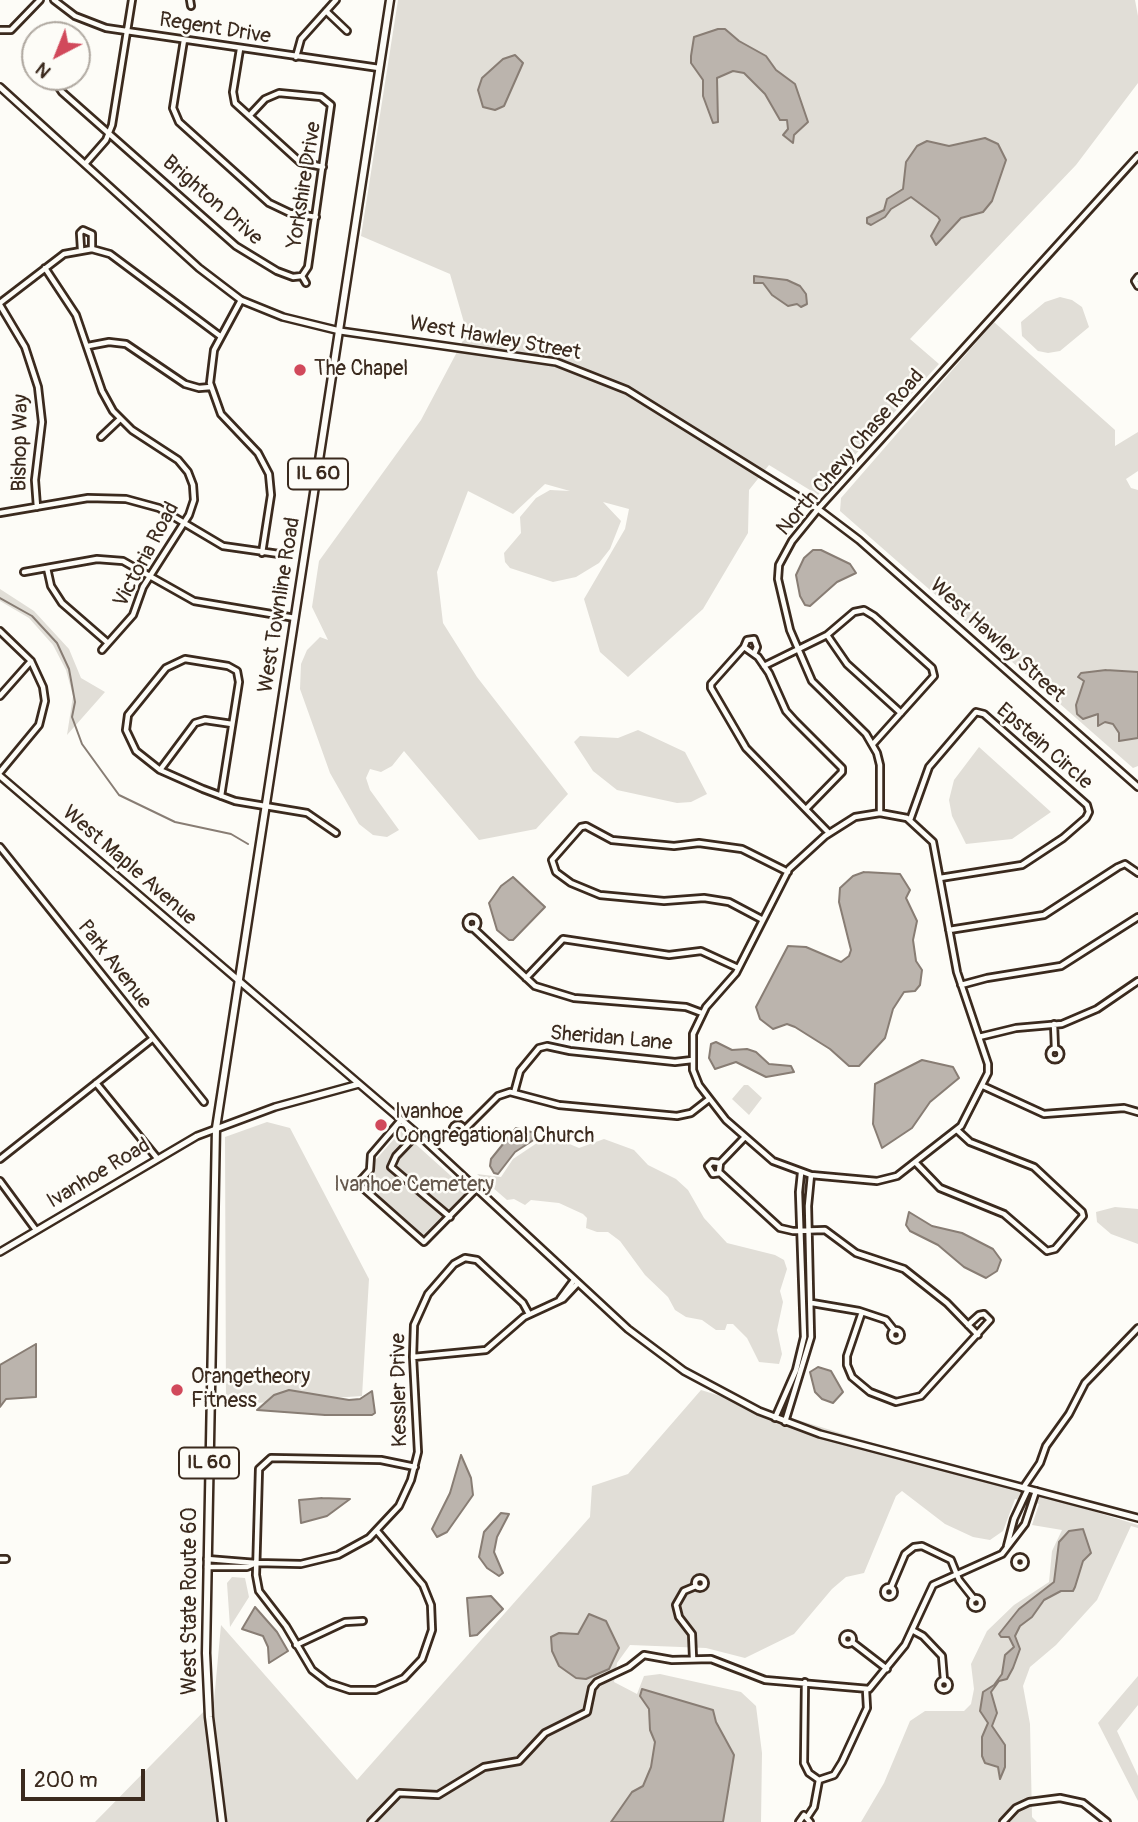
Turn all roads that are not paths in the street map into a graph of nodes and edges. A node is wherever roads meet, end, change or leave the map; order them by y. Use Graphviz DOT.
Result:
graph roads {
  1 [pos="40,0"];
  2 [pos="54,0"];
  3 [pos="132,0"];
  4 [pos="336,0"];
  5 [pos="390,0"];
  6 [pos="326,11"];
  7 [pos="0,30"];
  8 [pos="348,31"];
  9 [pos="127,32"];
  10 [pos="184,40"];
  11 [pos="240,49"];
  12 [pos="296,57"];
  13 [pos="379,68"];
  14 [pos="0,86"];
  15 [pos="62,91"];
  16 [pos="250,115"];
  17 [pos="110,134"];
  18 [pos="1138,156"];
  19 [pos="85,164"];
  20 [pos="323,167"];
  21 [pos="316,217"];
  22 [pos="81,249"];
  23 [pos="92,249"];
  24 [pos="45,268"];
  25 [pos="302,276"];
  26 [pos="1138,277"];
  27 [pos="306,283"];
  28 [pos="1138,286"];
  29 [pos="241,300"];
  30 [pos="0,304"];
  31 [pos="340,331"];
  32 [pos="220,337"];
  33 [pos="88,346"];
  34 [pos="211,387"];
  35 [pos="120,419"];
  36 [pos="101,437"];
  37 [pos="37,507"];
  38 [pos="818,509"];
  39 [pos="0,513"];
  40 [pos="184,522"];
  41 [pos="261,553"];
  42 [pos="286,555"];
  43 [pos="47,568"];
  44 [pos="24,572"];
  45 [pos="150,575"];
  46 [pos="295,618"];
  47 [pos="0,631"];
  48 [pos="827,635"];
  49 [pos="108,643"];
  50 [pos="744,647"];
  51 [pos="102,650"];
  52 [pos="797,650"];
  53 [pos="754,653"];
  54 [pos="31,661"];
  55 [pos="764,666"];
  56 [pos="0,696"];
  57 [pos="901,713"];
  58 [pos="232,724"];
  59 [pos="873,744"];
  60 [pos="160,770"];
  61 [pos="0,774"];
  62 [pos="1138,787"];
  63 [pos="220,796"];
  64 [pos="266,806"];
  65 [pos="806,809"];
  66 [pos="880,813"];
  67 [pos="910,820"];
  68 [pos="336,833"];
  69 [pos="829,833"];
  70 [pos="0,847"];
  71 [pos="788,872"];
  72 [pos="1138,873"];
  73 [pos="940,878"];
  74 [pos="1138,917"];
  75 [pos="763,920"];
  76 [pos="473,928"];
  77 [pos="949,930"];
  78 [pos="738,968"];
  79 [pos="526,978"];
  80 [pos="238,980"];
  81 [pos="1138,981"];
  82 [pos="961,985"];
  83 [pos="702,1013"];
  84 [pos="1054,1024"];
  85 [pos="979,1037"];
  86 [pos="152,1039"];
  87 [pos="1055,1049"];
  88 [pos="692,1060"];
  89 [pos="96,1083"];
  90 [pos="359,1084"];
  91 [pos="984,1086"];
  92 [pos="514,1093"];
  93 [pos="709,1100"];
  94 [pos="204,1102"];
  95 [pos="1138,1112"];
  96 [pos="401,1120"];
  97 [pos="216,1128"];
  98 [pos="957,1130"];
  99 [pos="463,1131"];
  100 [pos="417,1134"];
  101 [pos="744,1138"];
  102 [pos="157,1158"];
  103 [pos="0,1159"];
  104 [pos="915,1162"];
  105 [pos="720,1163"];
  106 [pos="720,1173"];
  107 [pos="802,1173"];
  108 [pos="811,1175"];
  109 [pos="0,1181"];
  110 [pos="477,1188"];
  111 [pos="450,1217"];
  112 [pos="808,1229"];
  113 [pos="36,1230"];
  114 [pos="801,1230"];
  115 [pos="0,1252"];
  116 [pos="576,1282"];
  117 [pos="813,1303"];
  118 [pos="805,1304"];
  119 [pos="862,1312"];
  120 [pos="529,1314"];
  121 [pos="968,1325"];
  122 [pos="1138,1328"];
  123 [pos="894,1330"];
  124 [pos="978,1335"];
  125 [pos="413,1357"];
  126 [pos="775,1418"];
  127 [pos="785,1422"];
  128 [pos="415,1467"];
  129 [pos="1025,1489"];
  130 [pos="1036,1491"];
  131 [pos="1138,1518"];
  132 [pos="377,1531"];
  133 [pos="1006,1550"];
  134 [pos="1016,1559"];
  135 [pos="206,1563"];
  136 [pos="256,1563"];
  137 [pos="957,1574"];
  138 [pos="696,1586"];
  139 [pos="891,1587"];
  140 [pos="974,1599"];
  141 [pos="363,1621"];
  142 [pos="912,1630"];
  143 [pos="852,1642"];
  144 [pos="296,1645"];
  145 [pos="692,1657"];
  146 [pos="887,1669"];
  147 [pos="944,1680"];
  148 [pos="805,1682"];
  149 [pos="866,1690"];
  150 [pos="819,1780"];
  151 [pos="808,1816"];
  152 [pos="222,1822"];
  153 [pos="371,1822"];
  154 [pos="799,1822"];
  155 [pos="810,1822"];
  156 [pos="1003,1822"];
  157 [pos="1107,1822"];
  1 -- 7 [label="street"];
  2 -- 9 [label="street, Regent Drive"];
  3 -- 9 [label="street"];
  4 -- 6 [label="street"];
  5 -- 13 [label="main road, IL 60"];
  6 -- 8 [label="street"];
  6 -- 12 [label="street"];
  9 -- 10 [label="street, Regent Drive"];
  9 -- 17 [label="street"];
  10 -- 11 [label="street, Regent Drive"];
  10 -- 21 [label="street"];
  11 -- 12 [label="street, Regent Drive"];
  11 -- 16 [label="street"];
  12 -- 13 [label="street, Regent Drive"];
  13 -- 31 [label="main road, West Townline Road / IL 60"];
  14 -- 19 [label="main road, West Hawley Street"];
  15 -- 17 [label="street, Brighton Drive"];
  16 -- 20 [label="street"];
  16 -- 20 [label="street, Yorkshire Drive"];
  17 -- 19 [label="street"];
  17 -- 25 [label="street, Brighton Drive"];
  18 -- 38 [label="street, North Chevy Chase Road"];
  19 -- 29 [label="main road, West Hawley Street"];
  20 -- 21 [label="street, Yorkshire Drive"];
  21 -- 25 [label="street, Yorkshire Drive"];
  22 -- 23 [label="street"];
  22 -- 23 [label="street"];
  22 -- 24 [label="street"];
  23 -- 32 [label="street"];
  24 -- 30 [label="street"];
  24 -- 33 [label="street, Victoria Road"];
  25 -- 27 [label="street"];
  26 -- 28 [label="street"];
  29 -- 31 [label="main road, West Hawley Street"];
  29 -- 32 [label="street"];
  30 -- 37 [label="street, Bishop Way"];
  31 -- 38 [label="main road, West Hawley Street"];
  31 -- 46 [label="main road, West Townline Road / IL 60"];
  32 -- 34 [label="street"];
  33 -- 34 [label="street"];
  33 -- 35 [label="street, Victoria Road"];
  34 -- 41 [label="street"];
  35 -- 36 [label="street"];
  35 -- 40 [label="street, Victoria Road"];
  37 -- 39 [label="street"];
  37 -- 40 [label="street"];
  38 -- 52 [label="street, North Chevy Chase Road"];
  38 -- 62 [label="main road, West Hawley Street"];
  40 -- 41 [label="street"];
  40 -- 45 [label="street, Victoria Road"];
  41 -- 42 [label="street"];
  43 -- 44 [label="street"];
  43 -- 45 [label="street"];
  43 -- 49 [label="street"];
  45 -- 46 [label="street"];
  45 -- 49 [label="street, Victoria Road"];
  46 -- 64 [label="main road, West Townline Road / IL 60"];
  47 -- 54 [label="street"];
  48 -- 52 [label="street"];
  48 -- 57 [label="street"];
  48 -- 57 [label="street"];
  49 -- 51 [label="street, Victoria Road"];
  50 -- 53 [label="street"];
  50 -- 53 [label="street"];
  50 -- 65 [label="street"];
  52 -- 55 [label="street"];
  52 -- 59 [label="street, North Chevy Chase Road"];
  53 -- 55 [label="street"];
  54 -- 56 [label="street"];
  54 -- 61 [label="street"];
  55 -- 65 [label="street"];
  57 -- 59 [label="street"];
  58 -- 60 [label="street"];
  58 -- 60 [label="street"];
  58 -- 63 [label="street"];
  59 -- 66 [label="street"];
  60 -- 63 [label="street"];
  61 -- 80 [label="main road, West Maple Avenue"];
  63 -- 64 [label="street"];
  64 -- 68 [label="street"];
  64 -- 80 [label="main road, West Townline Road / IL 60"];
  65 -- 69 [label="street"];
  66 -- 67 [label="street"];
  66 -- 69 [label="street"];
  67 -- 73 [label="street"];
  67 -- 73 [label="street, Epstein Circle"];
  69 -- 71 [label="street"];
  70 -- 86 [label="street, Park Avenue"];
  71 -- 75 [label="street"];
  71 -- 75 [label="street"];
  72 -- 77 [label="street"];
  73 -- 77 [label="street"];
  74 -- 82 [label="street"];
  75 -- 78 [label="street"];
  76 -- 79 [label="street"];
  77 -- 82 [label="street"];
  78 -- 79 [label="street"];
  78 -- 83 [label="street"];
  79 -- 83 [label="street"];
  80 -- 90 [label="main road, West Maple Avenue"];
  80 -- 97 [label="main road, IL 60"];
  81 -- 84 [label="street"];
  82 -- 85 [label="street"];
  83 -- 88 [label="street"];
  84 -- 85 [label="street"];
  84 -- 87 [label="street"];
  85 -- 91 [label="street"];
  86 -- 89 [label="street"];
  86 -- 94 [label="street, Park Avenue"];
  88 -- 92 [label="street, Sheridan Lane"];
  88 -- 93 [label="street"];
  89 -- 102 [label="street"];
  89 -- 103 [label="street"];
  90 -- 96 [label="main road, West Maple Avenue"];
  90 -- 97 [label="main road, Ivanhoe Road"];
  91 -- 95 [label="street"];
  91 -- 98 [label="street"];
  92 -- 93 [label="street"];
  92 -- 99 [label="street"];
  93 -- 101 [label="street"];
  96 -- 100 [label="main road, West Maple Avenue"];
  96 -- 111 [label="street"];
  97 -- 102 [label="main road, Ivanhoe Road"];
  97 -- 135 [label="main road, West State Route 60 / IL 60"];
  98 -- 104 [label="street"];
  98 -- 104 [label="street"];
  100 -- 110 [label="main road, West Maple Avenue"];
  100 -- 111 [label="street"];
  101 -- 105 [label="street"];
  101 -- 107 [label="street"];
  102 -- 113 [label="main road, Ivanhoe Road"];
  104 -- 108 [label="street"];
  105 -- 106 [label="street"];
  105 -- 106 [label="street"];
  106 -- 114 [label="street"];
  107 -- 108 [label="street"];
  107 -- 114 [label="street"];
  108 -- 112 [label="street"];
  109 -- 113 [label="street"];
  110 -- 111 [label="street"];
  110 -- 116 [label="main road, West Maple Avenue"];
  112 -- 114 [label="street"];
  112 -- 117 [label="street"];
  112 -- 121 [label="street"];
  113 -- 115 [label="main road, Ivanhoe Road"];
  114 -- 118 [label="street"];
  116 -- 120 [label="street"];
  116 -- 126 [label="main road, West Maple Avenue"];
  117 -- 118 [label="street"];
  117 -- 119 [label="street"];
  117 -- 127 [label="street"];
  118 -- 126 [label="street"];
  119 -- 123 [label="street"];
  119 -- 124 [label="street"];
  120 -- 125 [label="street"];
  120 -- 125 [label="street, Kessler Drive"];
  121 -- 124 [label="street"];
  121 -- 124 [label="street"];
  122 -- 129 [label="street"];
  125 -- 128 [label="street, Kessler Drive"];
  126 -- 127 [label="main road, West Maple Avenue"];
  127 -- 129 [label="main road, West Maple Avenue"];
  128 -- 132 [label="street, Kessler Drive"];
  128 -- 136 [label="street"];
  129 -- 130 [label="main road, West Maple Avenue"];
  129 -- 133 [label="street"];
  130 -- 131 [label="main road, West Maple Avenue"];
  130 -- 133 [label="street"];
  132 -- 136 [label="street, Kessler Drive"];
  132 -- 144 [label="street"];
  133 -- 134 [label="street"];
  133 -- 137 [label="street"];
  135 -- 136 [label="street, Kessler Drive"];
  135 -- 152 [label="main road, West State Route 60 / IL 60"];
  136 -- 144 [label="street"];
  137 -- 139 [label="street"];
  137 -- 140 [label="street"];
  137 -- 142 [label="street"];
  138 -- 145 [label="street"];
  141 -- 144 [label="street"];
  142 -- 146 [label="street"];
  142 -- 147 [label="street"];
  143 -- 146 [label="street"];
  145 -- 148 [label="street"];
  145 -- 153 [label="street"];
  146 -- 149 [label="street"];
  148 -- 149 [label="street"];
  148 -- 150 [label="street"];
  149 -- 150 [label="street"];
  150 -- 151 [label="street"];
  151 -- 154 [label="street"];
  151 -- 155 [label="street"];
  156 -- 157 [label="street"];
}
